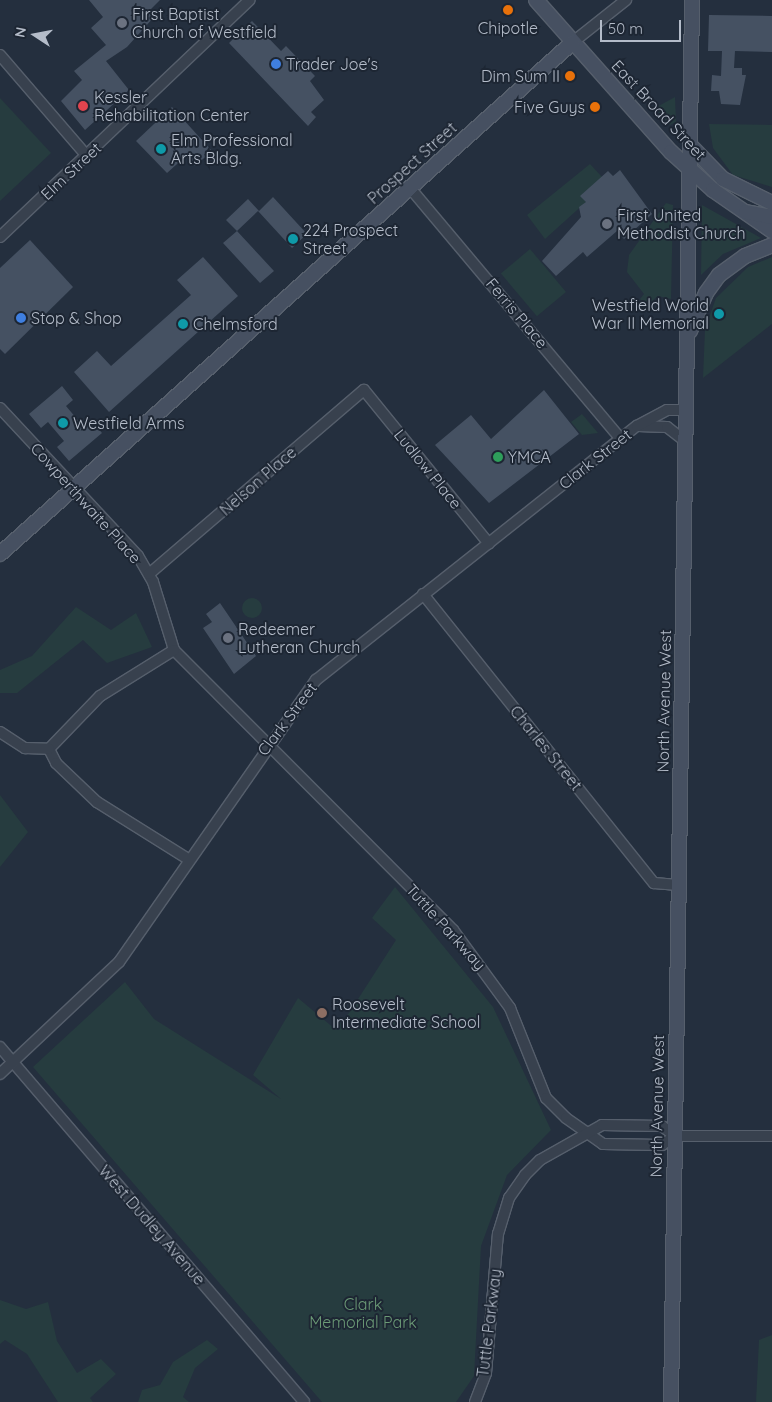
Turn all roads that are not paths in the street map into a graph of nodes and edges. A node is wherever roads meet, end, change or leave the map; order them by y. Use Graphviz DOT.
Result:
graph roads {
  1 [pos="250,0"];
  2 [pos="536,0"];
  3 [pos="626,0"];
  4 [pos="692,0"];
  5 [pos="573,42"];
  6 [pos="0,55"];
  7 [pos="690,145"];
  8 [pos="87,156"];
  9 [pos="690,170"];
  10 [pos="411,188"];
  11 [pos="772,203"];
  12 [pos="746,212"];
  13 [pos="772,217"];
  14 [pos="772,231"];
  15 [pos="0,237"];
  16 [pos="772,245"];
  17 [pos="687,341"];
  18 [pos="367,393"];
  19 [pos="0,408"];
  20 [pos="686,410"];
  21 [pos="637,426"];
  22 [pos="621,439"];
  23 [pos="685,440"];
  24 [pos="73,488"];
  25 [pos="489,544"];
  26 [pos="0,554"];
  27 [pos="149,574"];
  28 [pos="423,594"];
  29 [pos="174,650"];
  30 [pos="0,732"];
  31 [pos="269,743"];
  32 [pos="49,749"];
  33 [pos="188,859"];
  34 [pos="678,885"];
  35 [pos="0,1047"];
  36 [pos="13,1062"];
  37 [pos="0,1074"];
  38 [pos="586,1133"];
  39 [pos="675,1136"];
  40 [pos="772,1136"];
  41 [pos="304,1402"];
  42 [pos="475,1402"];
  43 [pos="671,1402"];
  1 -- 8 [label="street, Elm Street"];
  2 -- 5 [label="main road, East Broad Street"];
  3 -- 5 [label="street, Prospect Street"];
  4 -- 7 [label="main road, North Avenue West"];
  5 -- 9 [label="main road, East Broad Street"];
  5 -- 10 [label="main road, Prospect Street"];
  6 -- 8 [label="street"];
  7 -- 9 [label="main road, North Avenue West"];
  7 -- 11 [label="main road"];
  8 -- 15 [label="street, Elm Street"];
  9 -- 12 [label="main road, East Broad Street"];
  9 -- 17 [label="main road, North Avenue West"];
  10 -- 22 [label="street, Ferris Place"];
  10 -- 24 [label="main road, Prospect Street"];
  12 -- 13 [label="main road, East Broad Street"];
  12 -- 14 [label="main road, East Broad Street"];
  16 -- 17 [label="main road"];
  17 -- 20 [label="main road, North Avenue West"];
  18 -- 25 [label="street, Ludlow Place"];
  18 -- 27 [label="street, Nelson Place"];
  19 -- 24 [label="street, Cowperthwaite Place"];
  20 -- 21 [label="street, Clark Street"];
  20 -- 23 [label="main road, North Avenue West"];
  21 -- 22 [label="street, Clark Street"];
  21 -- 23 [label="street, Clark Street"];
  22 -- 25 [label="street, Clark Street"];
  23 -- 34 [label="main road, North Avenue West"];
  24 -- 26 [label="main road, Prospect Street"];
  24 -- 27 [label="street, Cowperthwaite Place"];
  25 -- 28 [label="street, Clark Street"];
  27 -- 29 [label="street, Cowperthwaite Place"];
  28 -- 31 [label="street, Clark Street"];
  28 -- 34 [label="street, Charles Street"];
  29 -- 31 [label="street, Cowperthwaite Place"];
  29 -- 32 [label="street"];
  30 -- 32 [label="street"];
  31 -- 33 [label="street, Clark Street"];
  31 -- 38 [label="street, Tuttle Parkway"];
  32 -- 33 [label="street"];
  33 -- 36 [label="street, Clark Street"];
  34 -- 39 [label="main road, North Avenue West"];
  35 -- 36 [label="street, West Dudley Avenue"];
  36 -- 37 [label="street, Clark Street"];
  36 -- 41 [label="street, West Dudley Avenue"];
  38 -- 39 [label="street, Tuttle Parkway"];
  38 -- 39 [label="street, Tuttle Parkway"];
  38 -- 42 [label="street, Tuttle Parkway"];
  39 -- 40 [label="street, Tuttle Parkway"];
  39 -- 43 [label="main road, North Avenue West"];
}
